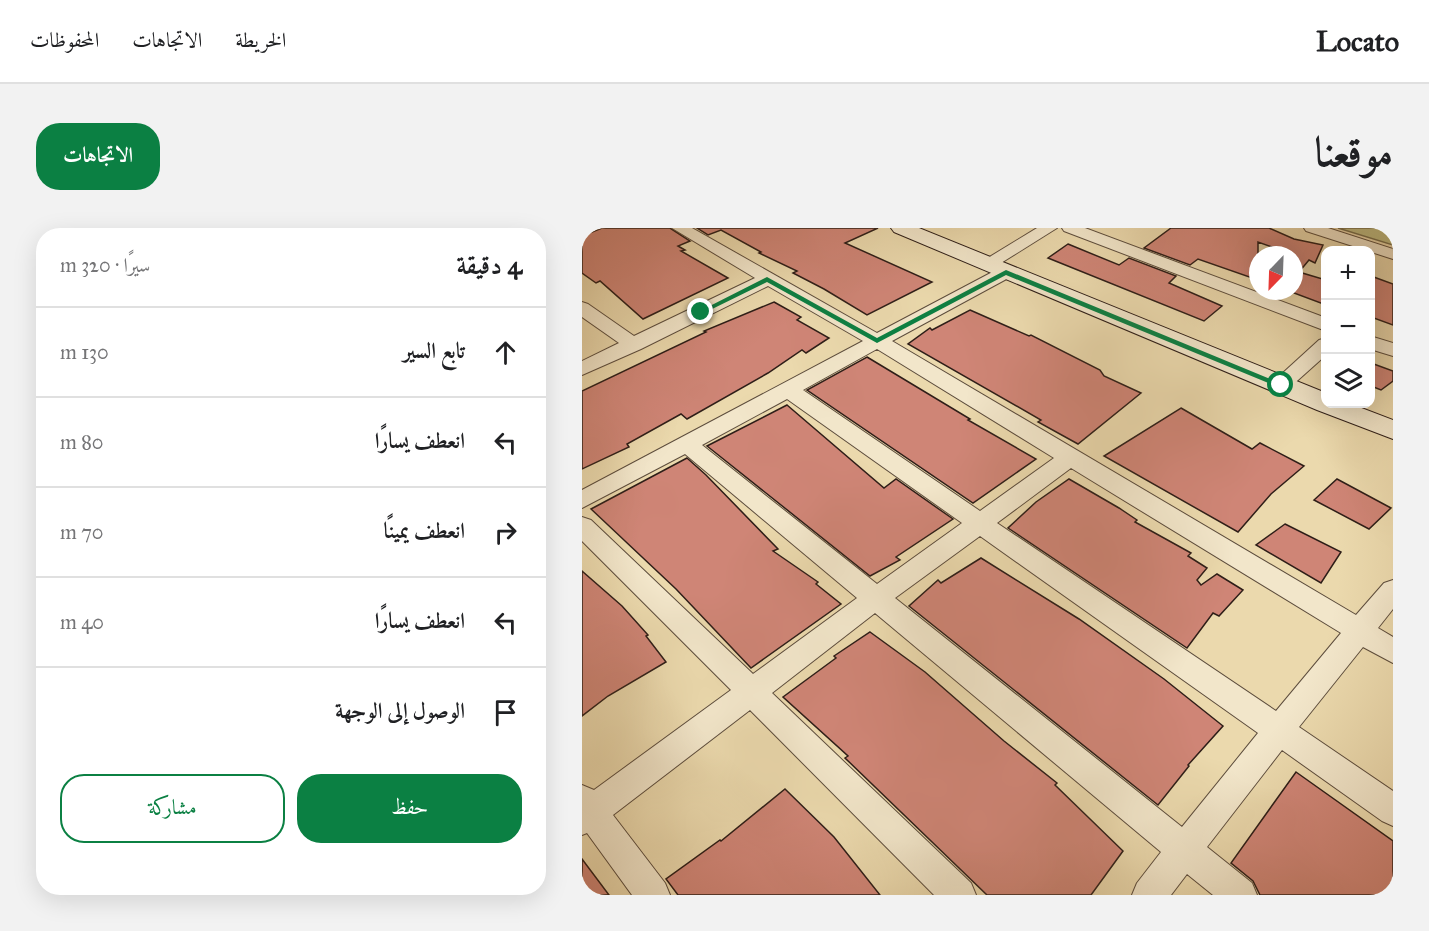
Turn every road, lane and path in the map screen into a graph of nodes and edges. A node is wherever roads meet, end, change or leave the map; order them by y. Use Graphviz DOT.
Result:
graph roads {
  1 [pos="680,228"];
  2 [pos="901,228"];
  3 [pos="1049,228"];
  4 [pos="1070,228"];
  5 [pos="1312,228"];
  6 [pos="1125,233"];
  7 [pos="1110,243"];
  8 [pos="1393,254"];
  9 [pos="997,268"];
  10 [pos="767,279"];
  11 [pos="582,308"];
  12 [pos="1321,323"];
  13 [pos="877,341"];
  14 [pos="1375,343"];
  15 [pos="634,345"];
  16 [pos="1321,349"];
  17 [pos="1393,350"];
  18 [pos="582,369"];
  19 [pos="1281,385"];
  20 [pos="786,389"];
  21 [pos="1321,401"];
  22 [pos="1338,408"];
  23 [pos="1393,430"];
  24 [pos="686,443"];
  25 [pos="1071,457"];
  26 [pos="582,500"];
  27 [pos="982,524"];
  28 [pos="582,526"];
  29 [pos="1393,590"];
  30 [pos="876,598"];
  31 [pos="1360,631"];
  32 [pos="1393,651"];
  33 [pos="753,692"];
  34 [pos="1278,731"];
  35 [pos="1393,810"];
  36 [pos="585,811"];
  37 [pos="1185,850"];
  38 [pos="653,895"];
  39 [pos="959,895"];
  40 [pos="1149,895"];
  41 [pos="1240,895"];
  1 -- 10 [label="street"];
  2 -- 9 [label="street"];
  3 -- 9 [label="street"];
  4 -- 7 [label="street"];
  5 -- 8 [label="street"];
  6 -- 7 [label="street"];
  7 -- 12 [label="street"];
  9 -- 13 [label="street"];
  9 -- 19 [label="street"];
  10 -- 13 [label="street"];
  10 -- 15 [label="street"];
  11 -- 15 [label="street"];
  13 -- 20 [label="street"];
  13 -- 25 [label="street"];
  14 -- 17 [label="street"];
  15 -- 18 [label="street"];
  16 -- 19 [label="street"];
  19 -- 21 [label="street"];
  20 -- 24 [label="street"];
  20 -- 27 [label="street"];
  22 -- 23 [label="street"];
  24 -- 26 [label="street"];
  24 -- 30 [label="street"];
  25 -- 27 [label="street"];
  25 -- 31 [label="street"];
  27 -- 30 [label="street"];
  27 -- 34 [label="street"];
  28 -- 33 [label="street"];
  29 -- 31 [label="street"];
  30 -- 33 [label="street"];
  30 -- 37 [label="street"];
  31 -- 32 [label="street"];
  31 -- 34 [label="street"];
  33 -- 36 [label="street"];
  33 -- 39 [label="street"];
  34 -- 35 [label="street"];
  34 -- 37 [label="street"];
  36 -- 38 [label="street"];
  37 -- 40 [label="street"];
  37 -- 41 [label="street"];
}
